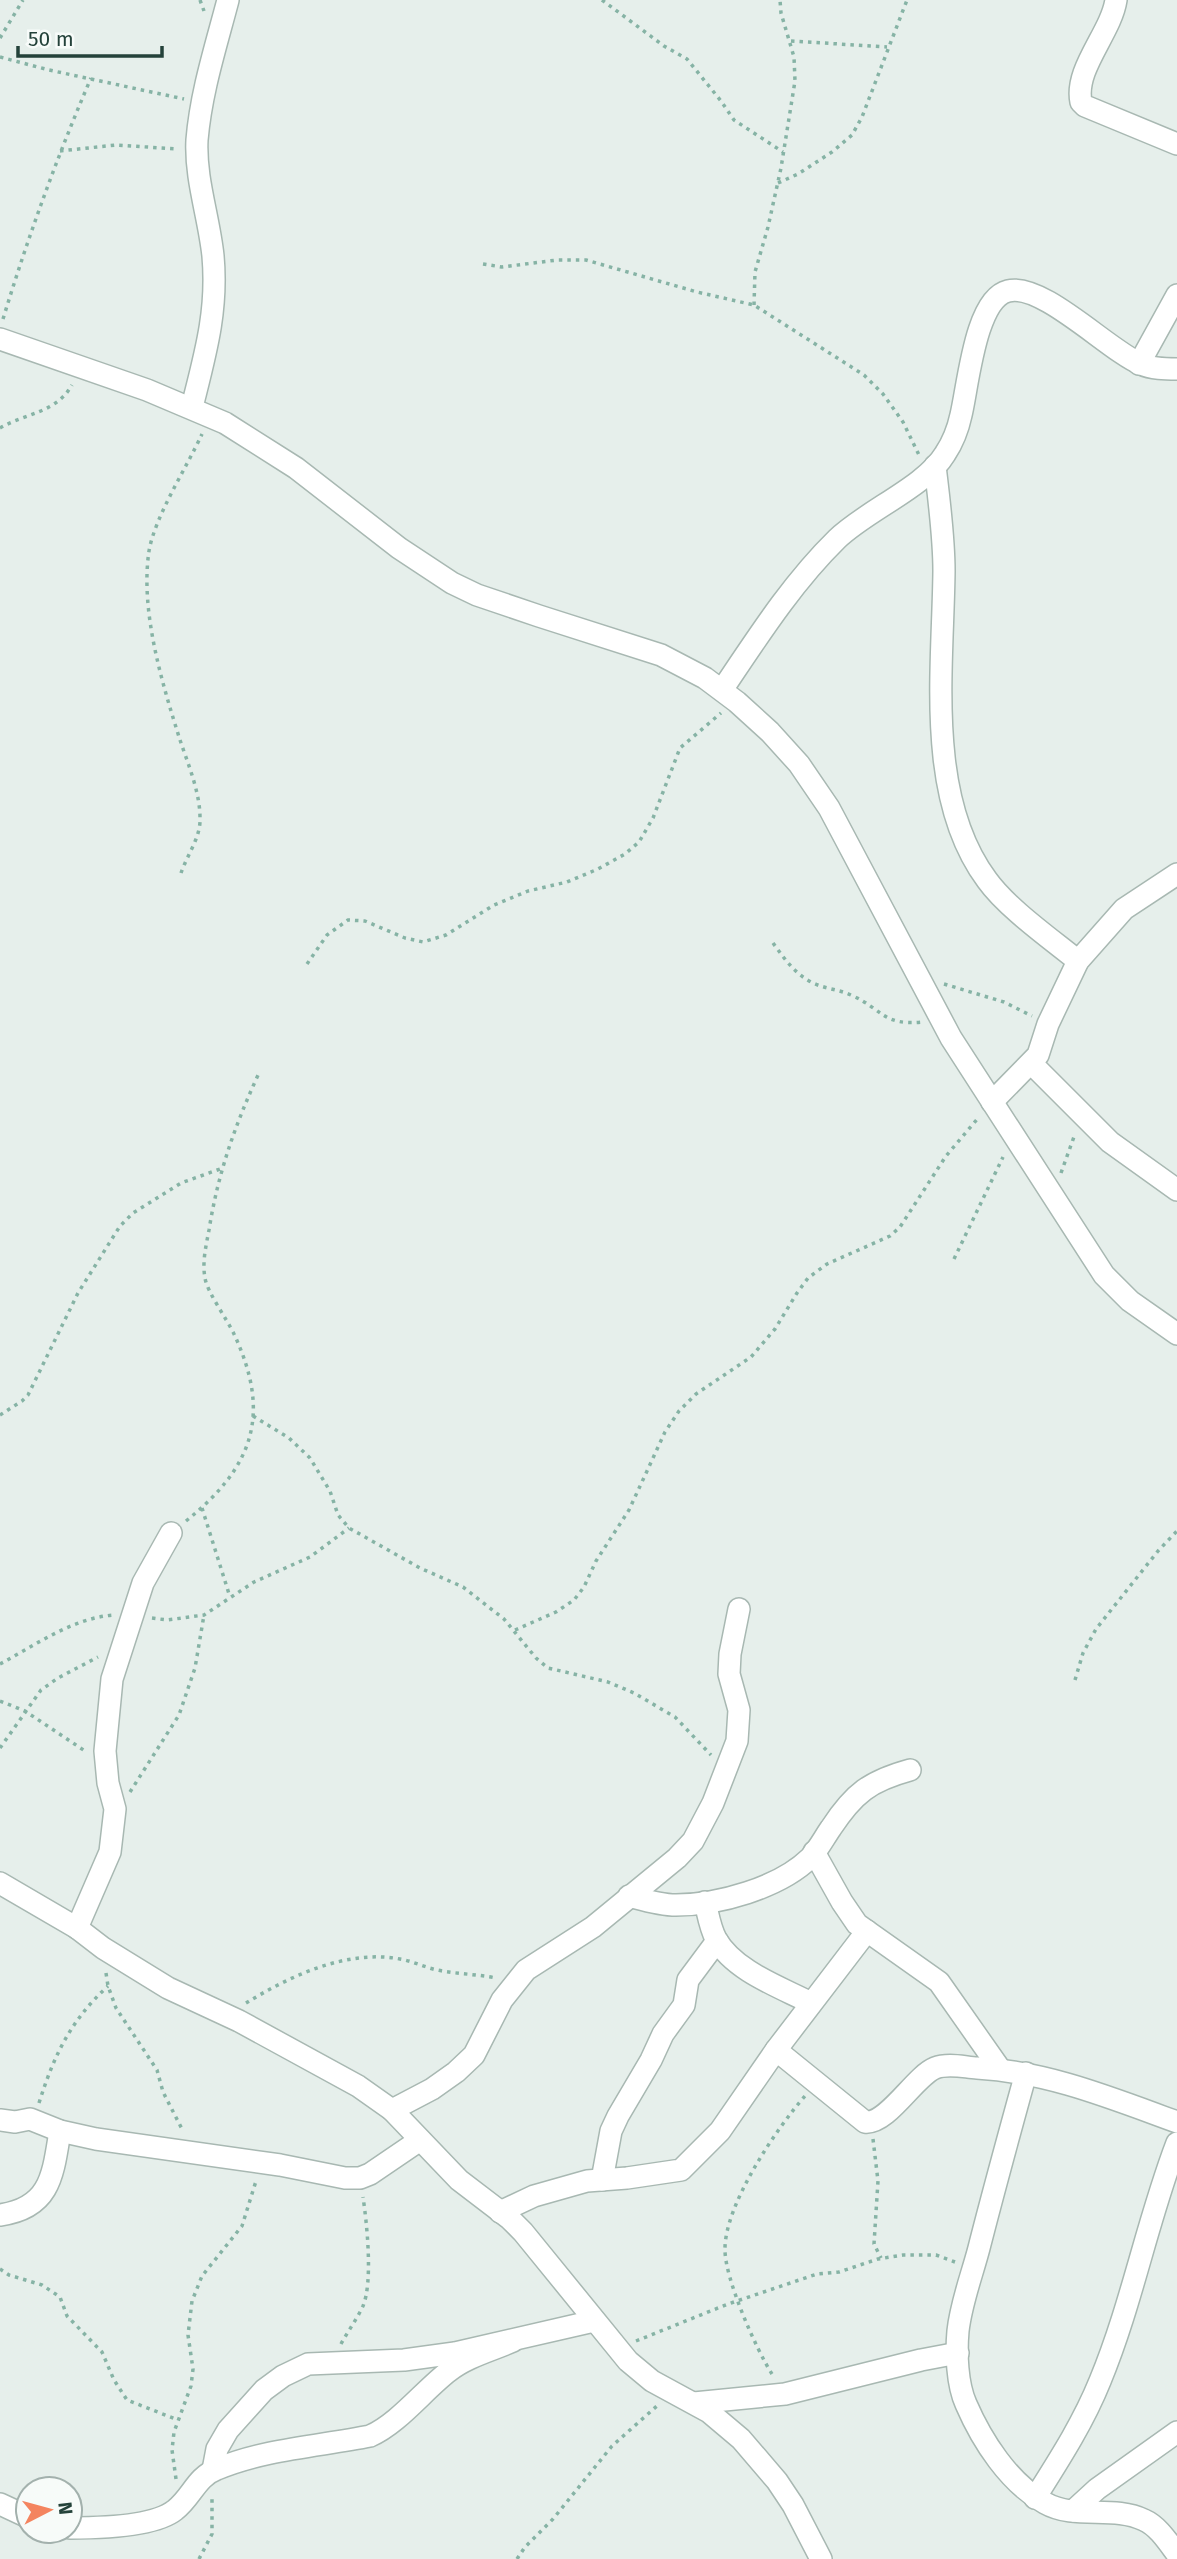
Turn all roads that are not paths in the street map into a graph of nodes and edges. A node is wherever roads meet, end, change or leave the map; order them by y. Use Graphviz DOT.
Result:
graph roads {
  1 [pos="228,0"];
  2 [pos="1116,0"];
  3 [pos="1177,144"];
  4 [pos="1177,295"];
  5 [pos="0,339"];
  6 [pos="1139,364"];
  7 [pos="1177,369"];
  8 [pos="201,412"];
  9 [pos="933,468"];
  10 [pos="729,696"];
  11 [pos="1177,874"];
  12 [pos="1078,961"];
  13 [pos="1032,1064"];
  14 [pos="992,1102"];
  15 [pos="1177,1190"];
  16 [pos="1177,1334"];
  17 [pos="170,1534"];
  18 [pos="739,1609"];
  19 [pos="910,1770"];
  20 [pos="814,1852"];
  21 [pos="0,1883"];
  22 [pos="629,1896"];
  23 [pos="705,1902"];
  24 [pos="76,1928"];
  25 [pos="867,1931"];
  26 [pos="717,1941"];
  27 [pos="811,2003"];
  28 [pos="776,2050"];
  29 [pos="1000,2069"];
  30 [pos="1026,2073"];
  31 [pos="392,2110"];
  32 [pos="0,2120"];
  33 [pos="1177,2122"];
  34 [pos="60,2131"];
  35 [pos="420,2140"];
  36 [pos="1177,2143"];
  37 [pos="602,2180"];
  38 [pos="500,2212"];
  39 [pos="0,2215"];
  40 [pos="594,2321"];
  41 [pos="513,2341"];
  42 [pos="958,2353"];
  43 [pos="694,2403"];
  44 [pos="1177,2432"];
  45 [pos="213,2471"];
  46 [pos="1035,2498"];
  47 [pos="1073,2511"];
  48 [pos="84,2526"];
  49 [pos="1177,2554"];
  50 [pos="821,2559"];
  1 -- 8 [label="street"];
  2 -- 3 [label="street"];
  4 -- 6 [label="street"];
  5 -- 8 [label="street"];
  6 -- 7 [label="street"];
  6 -- 9 [label="street"];
  8 -- 10 [label="street"];
  9 -- 10 [label="street"];
  9 -- 12 [label="street"];
  10 -- 14 [label="street"];
  11 -- 12 [label="street"];
  12 -- 13 [label="street"];
  13 -- 14 [label="street"];
  13 -- 15 [label="street"];
  14 -- 16 [label="street"];
  17 -- 24 [label="street"];
  18 -- 22 [label="street"];
  19 -- 20 [label="street"];
  20 -- 23 [label="street"];
  20 -- 25 [label="street"];
  21 -- 24 [label="street"];
  22 -- 23 [label="street"];
  22 -- 31 [label="street"];
  23 -- 26 [label="street"];
  24 -- 31 [label="street"];
  25 -- 27 [label="street"];
  25 -- 29 [label="street"];
  26 -- 27 [label="street"];
  26 -- 37 [label="street"];
  27 -- 28 [label="street"];
  28 -- 29 [label="street"];
  28 -- 37 [label="street"];
  29 -- 30 [label="street"];
  30 -- 33 [label="street"];
  30 -- 42 [label="street"];
  31 -- 35 [label="street"];
  32 -- 34 [label="street"];
  34 -- 35 [label="street"];
  34 -- 39 [label="street"];
  35 -- 38 [label="street"];
  36 -- 46 [label="street"];
  37 -- 38 [label="street"];
  38 -- 40 [label="street"];
  40 -- 41 [label="street"];
  40 -- 43 [label="street"];
  41 -- 45 [label="street"];
  41 -- 45 [label="street"];
  42 -- 43 [label="street"];
  42 -- 46 [label="street"];
  43 -- 50 [label="street"];
  44 -- 47 [label="street"];
  45 -- 48 [label="street"];
  46 -- 47 [label="street"];
  47 -- 49 [label="street"];
}
